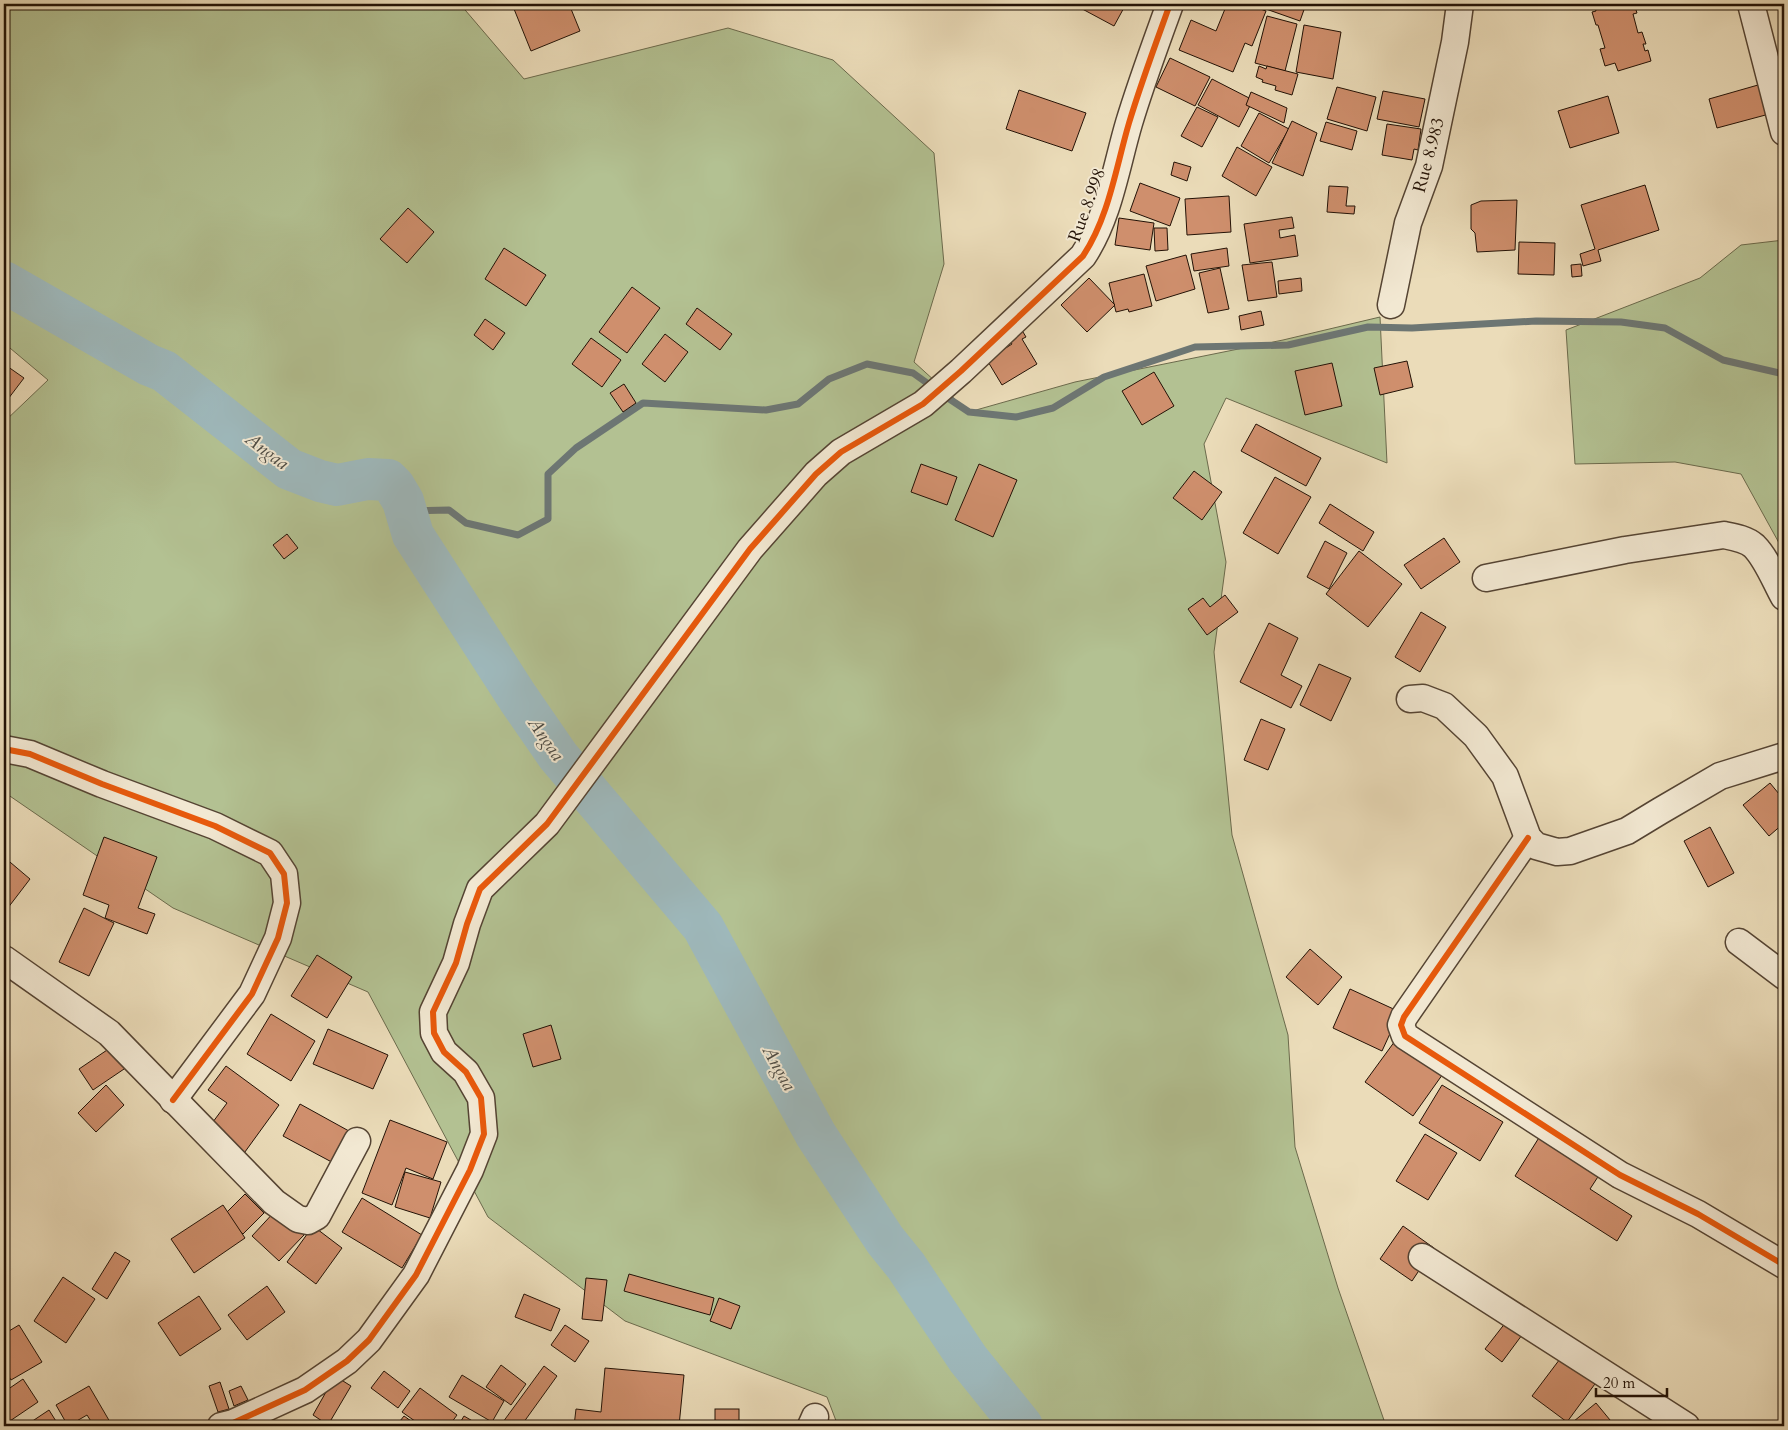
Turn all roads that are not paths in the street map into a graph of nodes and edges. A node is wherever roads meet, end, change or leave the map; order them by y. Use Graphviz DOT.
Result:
graph roads {
  1 [pos="1170,4"];
  2 [pos="1460,4"];
  3 [pos="1751,4"];
  4 [pos="1774,48"];
  5 [pos="1784,132"];
  6 [pos="1391,305"];
  7 [pos="1486,578"];
  8 [pos="1784,597"];
  9 [pos="1410,699"];
  10 [pos="4,749"];
  11 [pos="1784,756"];
  12 [pos="1528,838"];
  13 [pos="1739,942"];
  14 [pos="4,959"];
  15 [pos="1784,976"];
  16 [pos="173,1100"];
  17 [pos="357,1141"];
  18 [pos="1422,1257"];
  19 [pos="1784,1266"];
  20 [pos="221,1426"];
  21 [pos="1686,1426"];
  1 -- 20 [label="street, Rue 8.998"];
  2 -- 6 [label="street, Rue 8.983"];
  3 -- 4 [label="street"];
  4 -- 5 [label="street"];
  7 -- 8 [label="street"];
  9 -- 12 [label="street"];
  10 -- 16 [label="street"];
  11 -- 12 [label="street"];
  12 -- 19 [label="street"];
  13 -- 15 [label="street"];
  14 -- 16 [label="street"];
  16 -- 17 [label="street"];
  18 -- 21 [label="street"];
}
